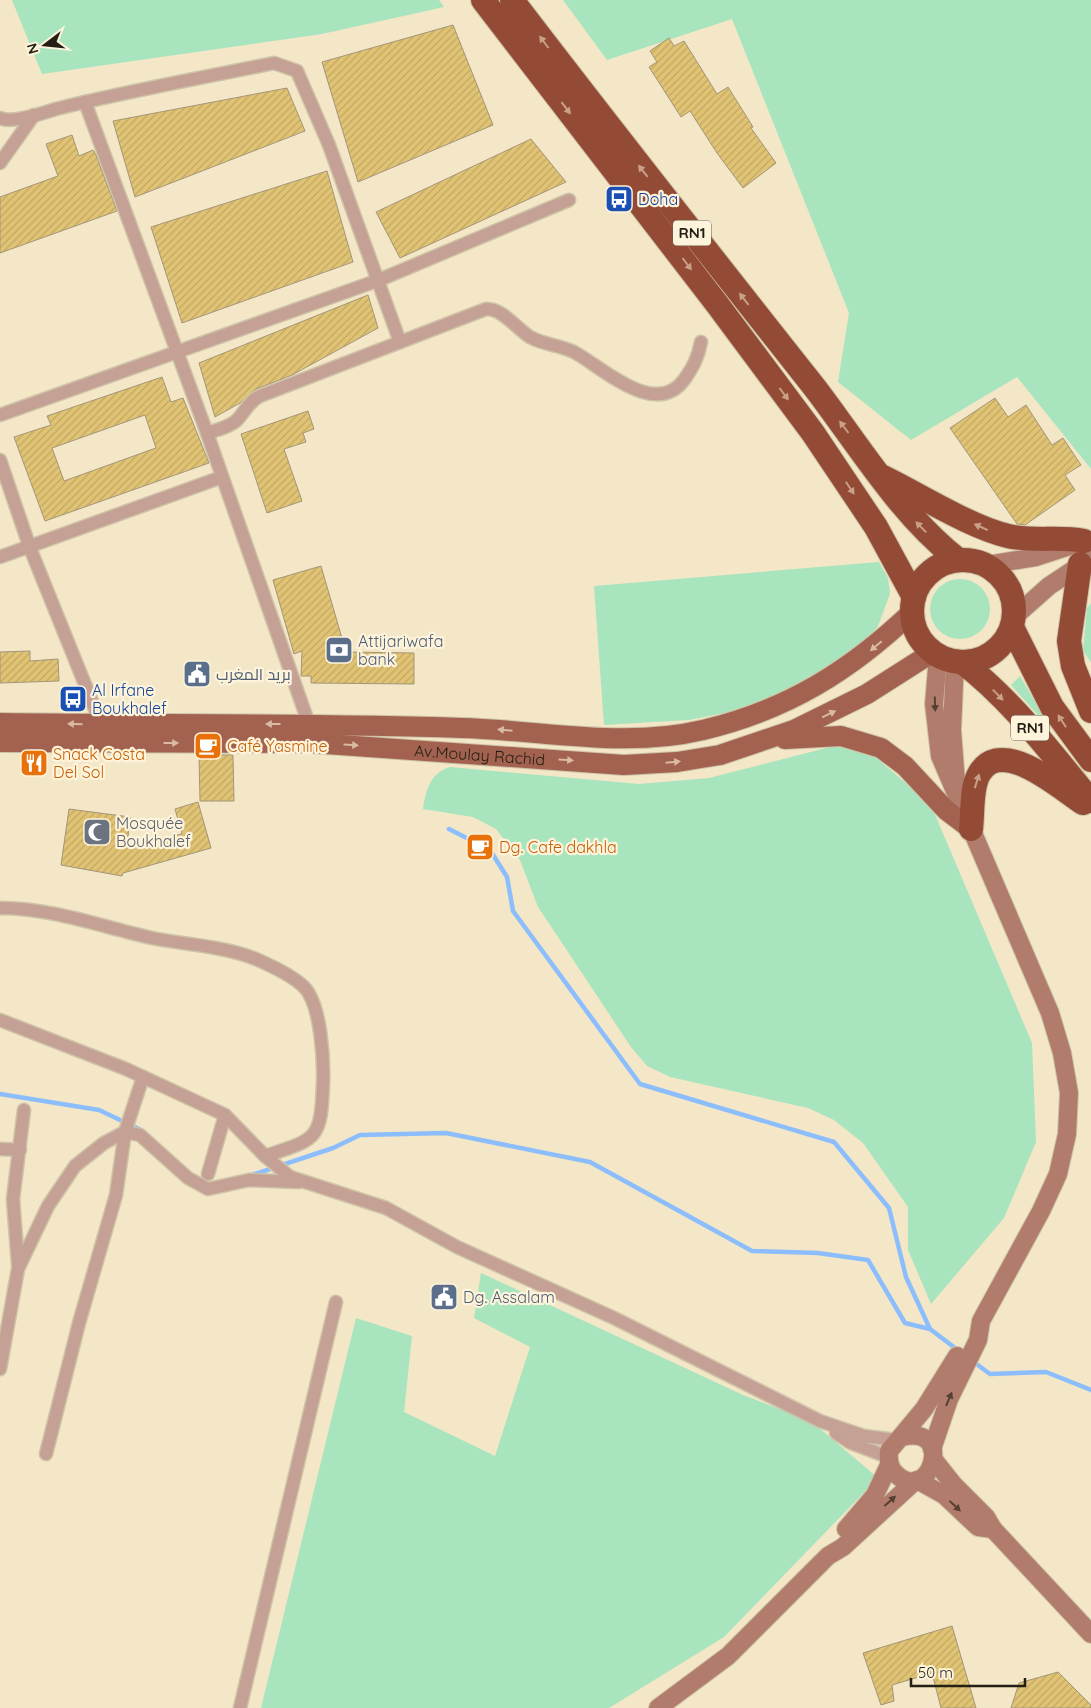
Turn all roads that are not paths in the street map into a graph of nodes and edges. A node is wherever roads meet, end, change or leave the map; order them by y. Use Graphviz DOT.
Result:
graph roads {
  1 [pos="483,0"];
  2 [pos="512,0"];
  3 [pos="85,102"];
  4 [pos="34,115"];
  5 [pos="0,118"];
  6 [pos="0,162"];
  7 [pos="569,200"];
  8 [pos="379,280"];
  9 [pos="400,342"];
  10 [pos="701,342"];
  11 [pos="176,352"];
  12 [pos="0,415"];
  13 [pos="207,433"];
  14 [pos="0,460"];
  15 [pos="882,476"];
  16 [pos="222,477"];
  17 [pos="30,548"];
  18 [pos="1086,550"];
  19 [pos="0,557"];
  20 [pos="957,559"];
  21 [pos="987,565"];
  22 [pos="913,605"];
  23 [pos="1013,622"];
  24 [pos="947,658"];
  25 [pos="1091,711"];
  26 [pos="0,723"];
  27 [pos="101,724"];
  28 [pos="311,733"];
  29 [pos="768,740"];
  30 [pos="0,742"];
  31 [pos="1091,760"];
  32 [pos="1091,801"];
  33 [pos="1091,809"];
  34 [pos="971,829"];
  35 [pos="0,908"];
  36 [pos="0,1020"];
  37 [pos="143,1077"];
  38 [pos="24,1110"];
  39 [pos="225,1116"];
  40 [pos="125,1132"];
  41 [pos="0,1149"];
  42 [pos="20,1150"];
  43 [pos="267,1158"];
  44 [pos="208,1174"];
  45 [pos="306,1182"];
  46 [pos="18,1269"];
  47 [pos="336,1302"];
  48 [pos="5,1324"];
  49 [pos="0,1369"];
  50 [pos="953,1376"];
  51 [pos="820,1421"];
  52 [pos="899,1438"];
  53 [pos="46,1454"];
  54 [pos="933,1454"];
  55 [pos="889,1461"];
  56 [pos="916,1480"];
  57 [pos="993,1529"];
  58 [pos="828,1556"];
  59 [pos="1091,1634"];
  60 [pos="240,1708"];
  61 [pos="658,1708"];
  1 -- 22 [label="highway, RN1, one-way"];
  15 -- 2 [label="highway, RN1, one-way"];
  3 -- 4 [label="street"];
  3 -- 8 [label="street"];
  3 -- 11 [label="street"];
  4 -- 5 [label="street"];
  4 -- 6 [label="street"];
  7 -- 8 [label="street"];
  8 -- 9 [label="street"];
  8 -- 11 [label="street"];
  9 -- 10 [label="street"];
  9 -- 13 [label="street"];
  11 -- 12 [label="street"];
  11 -- 13 [label="street"];
  13 -- 16 [label="street"];
  14 -- 17 [label="street"];
  18 -- 15 [label="highway, one-way"];
  20 -- 15 [label="highway, RN1, one-way"];
  16 -- 17 [label="street"];
  16 -- 28 [label="street"];
  17 -- 19 [label="street"];
  17 -- 27 [label="street"];
  18 -- 21 [label="street"];
  18 -- 23 [label="street"];
  18 -- 25 [label="highway"];
  20 -- 21 [label="highway"];
  20 -- 22 [label="highway"];
  21 -- 23 [label="highway, RN1"];
  22 -- 24 [label="highway, RN1"];
  22 -- 28 [label="main road, Av.Moulay Rachid, one-way"];
  23 -- 24 [label="highway"];
  31 -- 23 [label="highway, RN1, one-way"];
  29 -- 24 [label="main road, Av.Moulay Rachid, one-way"];
  24 -- 32 [label="highway, RN1, one-way"];
  24 -- 34 [label="street"];
  27 -- 26 [label="main road, Av.Moulay Rachid, one-way"];
  28 -- 27 [label="main road, Av.Moulay Rachid, one-way"];
  28 -- 29 [label="main road, Av.Moulay Rachid, one-way"];
  30 -- 28 [label="main road, Av.Moulay Rachid, one-way"];
  29 -- 34 [label="main road"];
  34 -- 33 [label="highway, one-way"];
  34 -- 50 [label="street"];
  35 -- 43 [label="street"];
  36 -- 37 [label="street"];
  37 -- 39 [label="street"];
  37 -- 40 [label="street"];
  38 -- 42 [label="street"];
  39 -- 43 [label="street"];
  39 -- 44 [label="street"];
  40 -- 45 [label="street"];
  40 -- 46 [label="street"];
  40 -- 53 [label="street"];
  41 -- 42 [label="street"];
  42 -- 46 [label="street"];
  43 -- 45 [label="street"];
  45 -- 51 [label="street"];
  46 -- 48 [label="street"];
  47 -- 60 [label="street"];
  48 -- 49 [label="street"];
  50 -- 52 [label="street"];
  54 -- 50 [label="street, one-way"];
  51 -- 52 [label="street"];
  51 -- 55 [label="street"];
  52 -- 54 [label="street"];
  52 -- 55 [label="street"];
  54 -- 56 [label="street"];
  54 -- 57 [label="street"];
  55 -- 56 [label="street"];
  55 -- 58 [label="street"];
  56 -- 57 [label="street, one-way"];
  58 -- 56 [label="street, one-way"];
  57 -- 59 [label="street"];
  58 -- 61 [label="street"];
}
